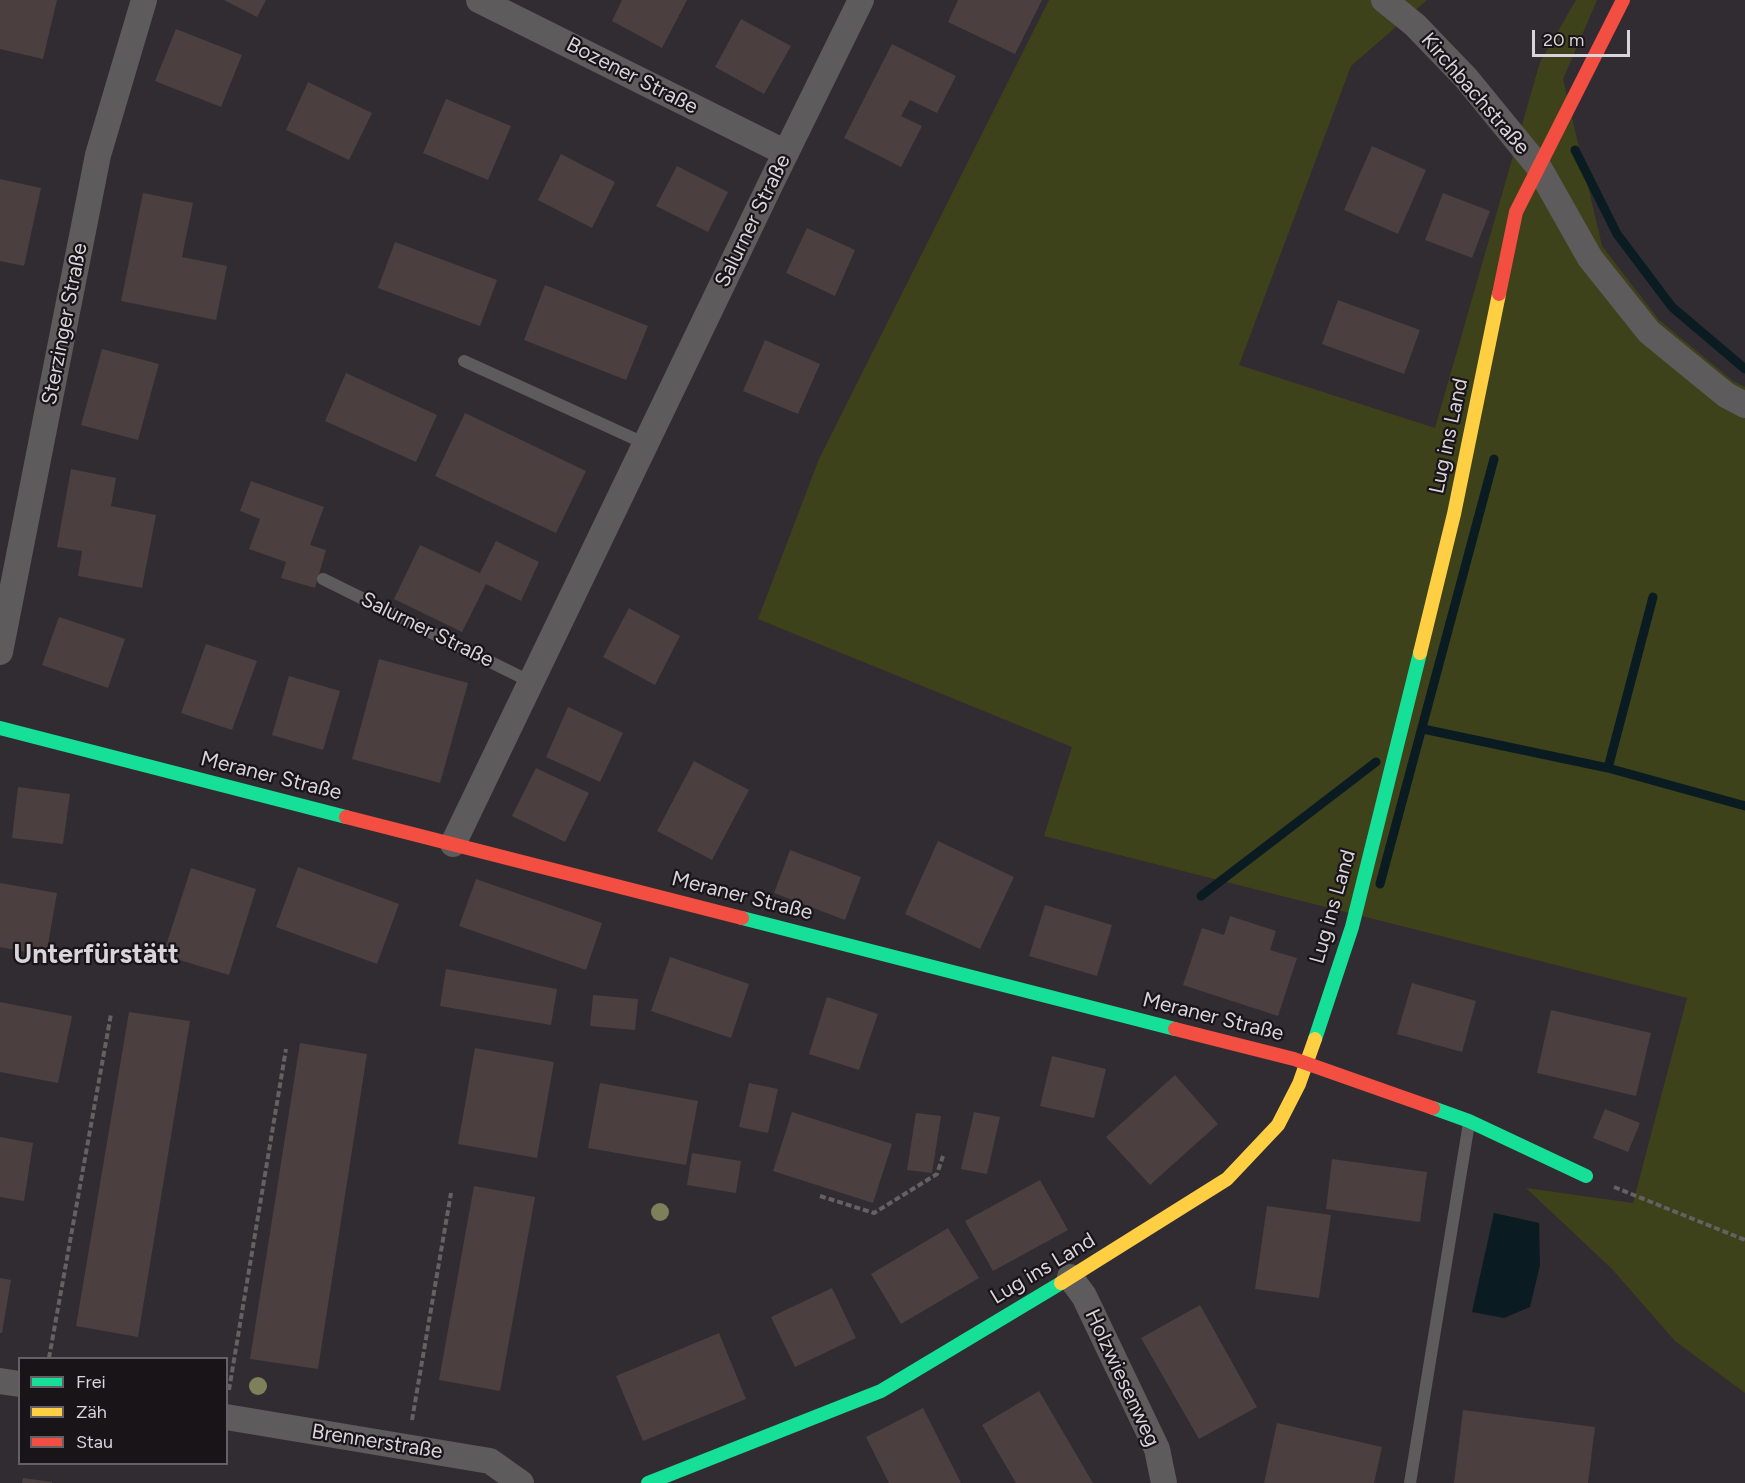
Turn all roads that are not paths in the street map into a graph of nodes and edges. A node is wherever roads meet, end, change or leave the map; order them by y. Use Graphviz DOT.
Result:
graph roads {
  1 [pos="144,0"];
  2 [pos="478,0"];
  3 [pos="861,0"];
  4 [pos="1384,0"];
  5 [pos="1623,0"];
  6 [pos="786,153"];
  7 [pos="1538,166"];
  8 [pos="464,361"];
  9 [pos="1745,405"];
  10 [pos="646,444"];
  11 [pos="323,579"];
  12 [pos="0,651"];
  13 [pos="531,682"];
  14 [pos="0,728"];
  15 [pos="453,844"];
  16 [pos="1307,1063"];
  17 [pos="1469,1121"];
  18 [pos="1586,1176"];
  19 [pos="1070,1277"];
  20 [pos="0,1381"];
  21 [pos="18,1384"];
  22 [pos="228,1406"];
  23 [pos="521,1483"];
  24 [pos="648,1483"];
  25 [pos="1164,1483"];
  26 [pos="1410,1483"];
  1 -- 12 [label="street, Sterzinger Straße"];
  2 -- 6 [label="street, Bozener Straße"];
  3 -- 6 [label="street, Salurner Straße"];
  4 -- 7 [label="street, Kirchbachstraße"];
  5 -- 7 [label="street, Lug ins Land"];
  6 -- 10 [label="street, Salurner Straße"];
  7 -- 9 [label="street, Kirchbachstraße"];
  7 -- 16 [label="street, Lug ins Land"];
  8 -- 10 [label="lane"];
  10 -- 13 [label="street, Salurner Straße"];
  11 -- 13 [label="lane, Salurner Straße"];
  13 -- 15 [label="street, Salurner Straße"];
  14 -- 15 [label="street, Meraner Straße"];
  15 -- 16 [label="street, Meraner Straße"];
  16 -- 17 [label="street, Meraner Straße"];
  16 -- 19 [label="street, Lug ins Land"];
  17 -- 18 [label="street, Meraner Straße"];
  17 -- 26 [label="lane"];
  19 -- 24 [label="street, Lug ins Land"];
  19 -- 25 [label="street, Holzwiesenweg"];
  20 -- 21 [label="street"];
  22 -- 23 [label="street, Brennerstraße"];
}
